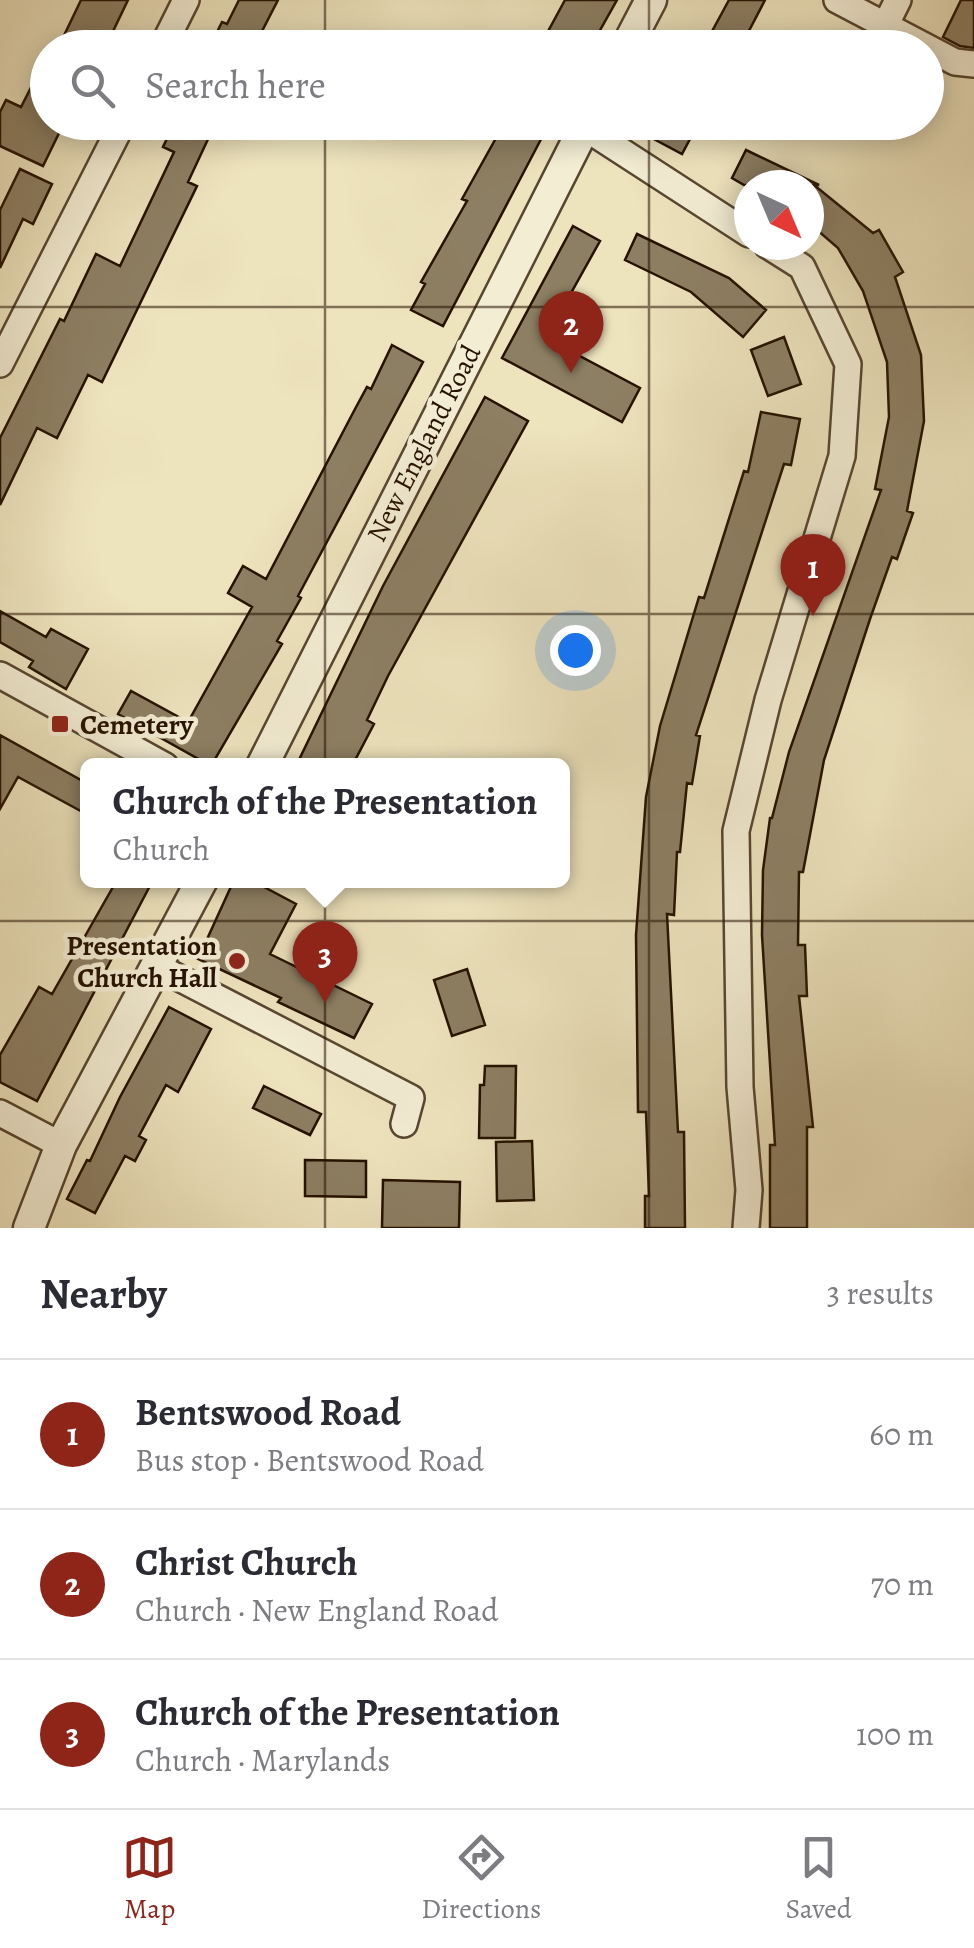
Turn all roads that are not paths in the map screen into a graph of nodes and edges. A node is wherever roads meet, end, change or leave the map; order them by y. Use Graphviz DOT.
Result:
graph roads {
  1 [pos="186,0"];
  2 [pos="651,0"];
  3 [pos="837,0"];
  4 [pos="898,0"];
  5 [pos="885,26"];
  6 [pos="171,30"];
  7 [pos="635,30"];
  8 [pos="893,30"];
  9 [pos="944,57"];
  10 [pos="974,64"];
  11 [pos="114,140"];
  12 [pos="578,140"];
  13 [pos="608,140"];
  14 [pos="734,224"];
  15 [pos="791,260"];
  16 [pos="0,364"];
  17 [pos="0,676"];
  18 [pos="150,758"];
  19 [pos="266,758"];
  20 [pos="198,888"];
  21 [pos="156,966"];
  22 [pos="0,1113"];
  23 [pos="404,1124"];
  24 [pos="60,1146"];
  25 [pos="29,1228"];
  26 [pos="746,1228"];
  1 -- 6 [label="street"];
  2 -- 7 [label="street"];
  3 -- 5 [label="street"];
  4 -- 5 [label="street"];
  5 -- 8 [label="street"];
  9 -- 10 [label="street"];
  11 -- 16 [label="street"];
  12 -- 19 [label="street, New England Road"];
  13 -- 14 [label="street"];
  15 -- 26 [label="street"];
  17 -- 18 [label="street"];
  20 -- 21 [label="street"];
  21 -- 23 [label="street"];
  21 -- 24 [label="street"];
  22 -- 24 [label="street"];
  24 -- 25 [label="street"];
}
